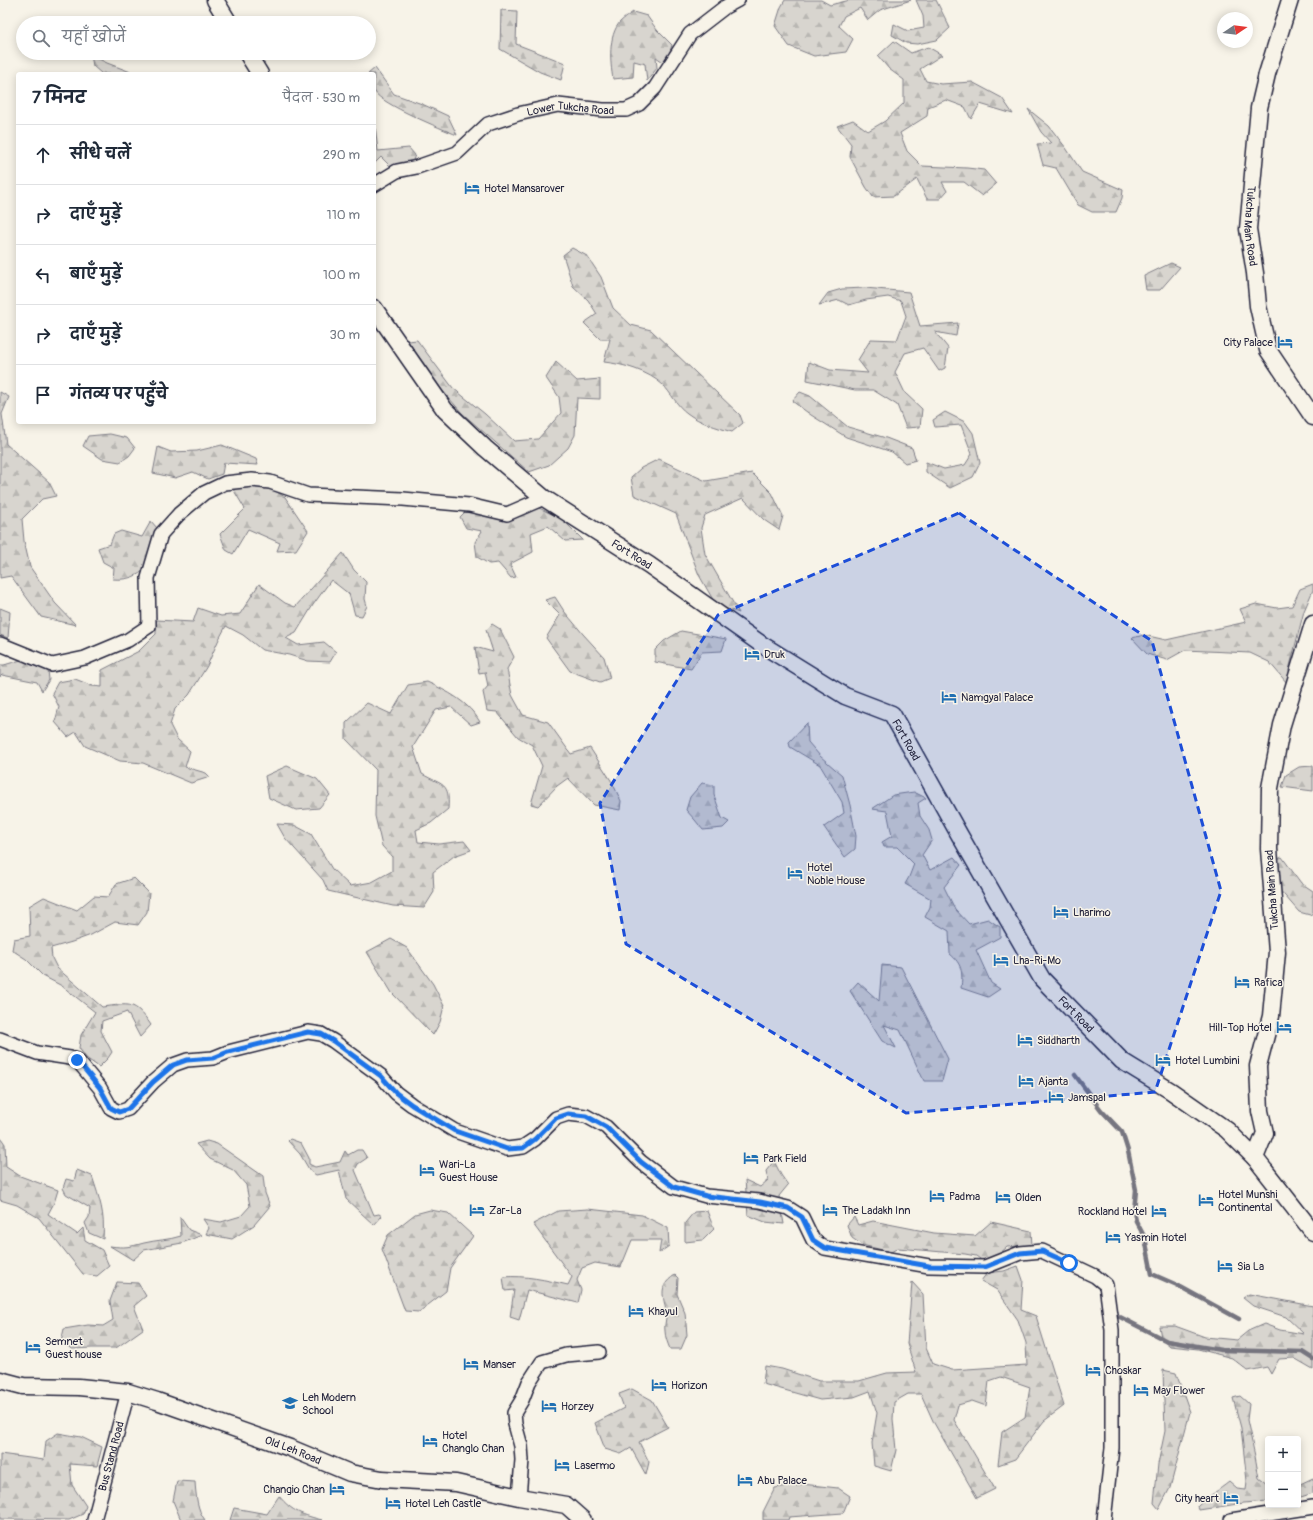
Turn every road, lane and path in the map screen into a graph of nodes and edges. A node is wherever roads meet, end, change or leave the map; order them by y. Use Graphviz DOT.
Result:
graph roads {
  1 [pos="215,0"];
  2 [pos="738,0"];
  3 [pos="1290,0"];
  4 [pos="225,16"];
  5 [pos="252,60"];
  6 [pos="259,72"];
  7 [pos="376,184"];
  8 [pos="376,311"];
  9 [pos="1313,417"];
  10 [pos="544,498"];
  11 [pos="1313,624"];
  12 [pos="0,644"];
  13 [pos="0,1039"];
  14 [pos="1255,1158"];
  15 [pos="1313,1232"];
  16 [pos="598,1352"];
  17 [pos="0,1380"];
  18 [pos="128,1392"];
  19 [pos="519,1497"];
  20 [pos="1313,1506"];
  21 [pos="94,1520"];
  22 [pos="583,1520"];
  23 [pos="1104,1520"];
  24 [pos="1231,1520"];
  1 -- 4 [label="street"];
  2 -- 7 [label="street, Lower Tukcha Road"];
  3 -- 9 [label="street, Tukcha Main Road"];
  5 -- 6 [label="street"];
  8 -- 10 [label="street, Fort Road"];
  10 -- 12 [label="street"];
  10 -- 14 [label="street, Fort Road"];
  11 -- 14 [label="street, Tukcha Main Road"];
  13 -- 23 [label="street"];
  14 -- 15 [label="street, Fort Road"];
  16 -- 19 [label="street"];
  17 -- 18 [label="street, Old Leh Road"];
  18 -- 19 [label="street, Old Leh Road"];
  18 -- 21 [label="street, Bus Stand Road"];
  19 -- 22 [label="street, Old Leh Road"];
  20 -- 24 [label="street"];
}
